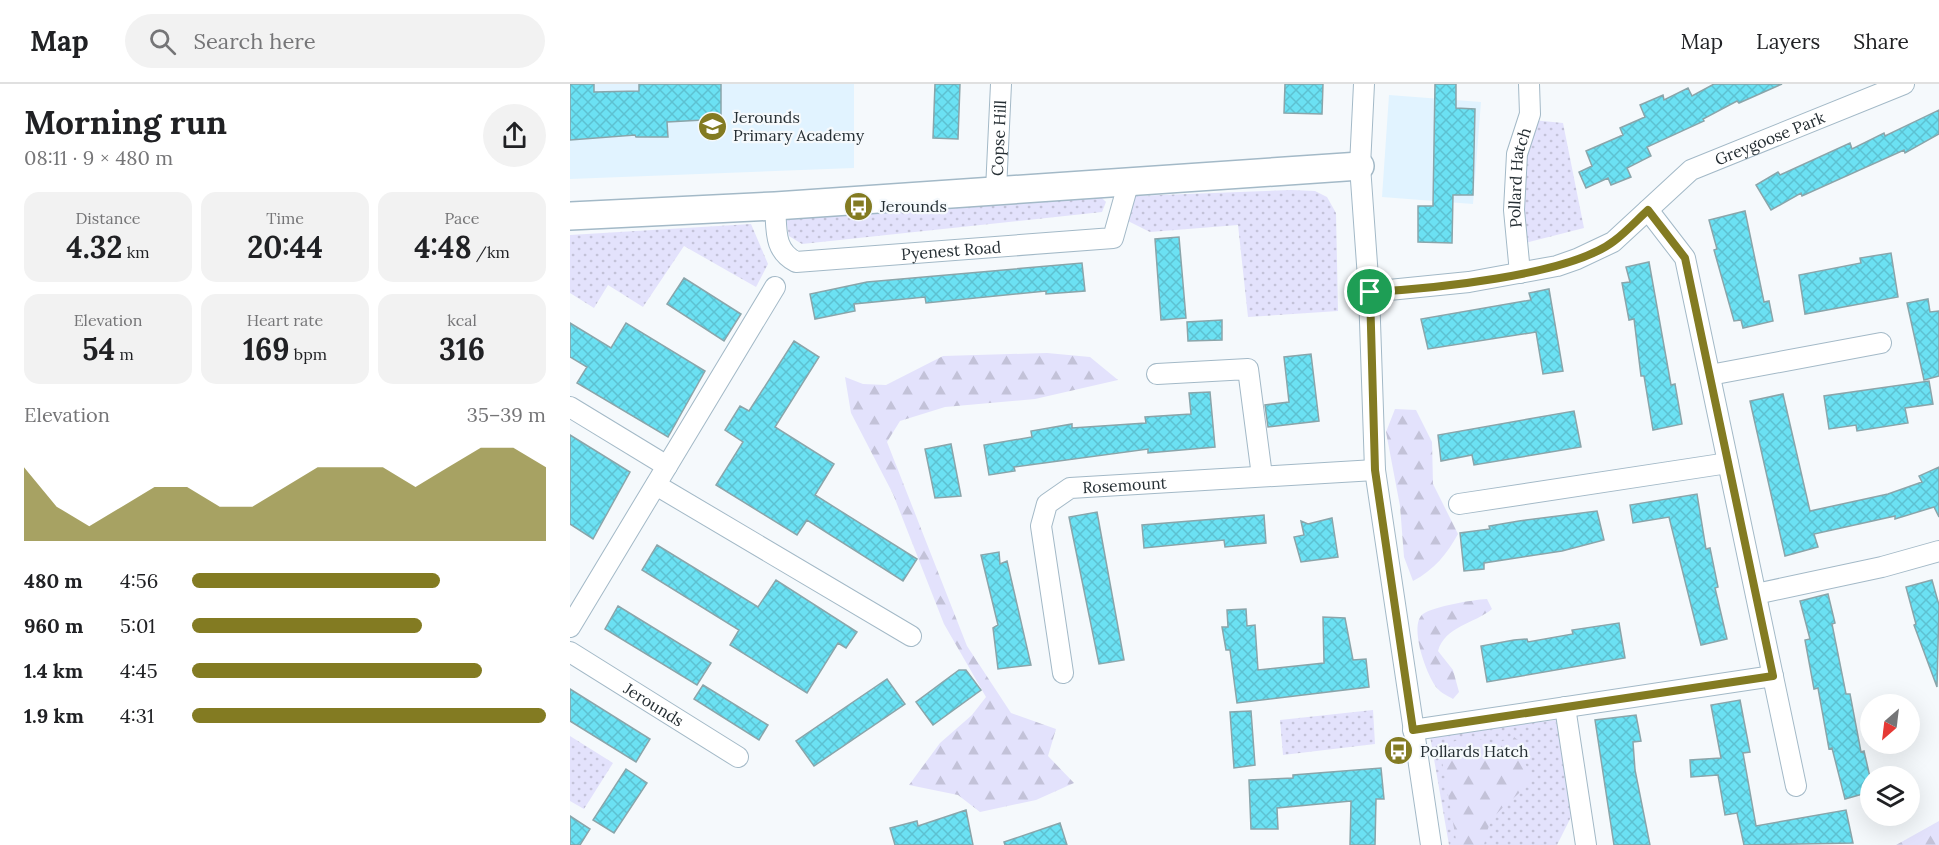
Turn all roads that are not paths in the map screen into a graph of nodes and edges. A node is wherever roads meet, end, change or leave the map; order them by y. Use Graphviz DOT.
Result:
graph roads {
  1 [pos="1001,84"];
  2 [pos="1364,84"];
  3 [pos="1529,84"];
  4 [pos="1904,84"];
  5 [pos="1360,166"];
  6 [pos="1128,181"];
  7 [pos="996,190"];
  8 [pos="775,206"];
  9 [pos="1648,210"];
  10 [pos="570,216"];
  11 [pos="1520,273"];
  12 [pos="775,287"];
  13 [pos="1370,292"];
  14 [pos="1881,343"];
  15 [pos="1157,374"];
  16 [pos="1710,375"];
  17 [pos="570,407"];
  18 [pos="1728,463"];
  19 [pos="667,466"];
  20 [pos="1375,470"];
  21 [pos="1262,476"];
  22 [pos="656,485"];
  23 [pos="1459,504"];
  24 [pos="1939,551"];
  25 [pos="1756,594"];
  26 [pos="570,625"];
  27 [pos="911,636"];
  28 [pos="570,652"];
  29 [pos="1063,673"];
  30 [pos="1773,676"];
  31 [pos="1565,707"];
  32 [pos="1413,730"];
  33 [pos="738,757"];
  34 [pos="1796,786"];
  35 [pos="1431,845"];
  36 [pos="1586,845"];
  1 -- 7 [label="street, Copse Hill"];
  2 -- 5 [label="street"];
  3 -- 11 [label="street, Pollard Hatch"];
  4 -- 9 [label="street, Greygoose Park"];
  5 -- 6 [label="street"];
  5 -- 13 [label="street"];
  6 -- 7 [label="street"];
  6 -- 8 [label="street, Pyenest Road"];
  7 -- 8 [label="street"];
  8 -- 10 [label="street"];
  9 -- 11 [label="street, Greygoose Park"];
  9 -- 16 [label="street"];
  11 -- 13 [label="street, Greygoose Park"];
  12 -- 19 [label="street"];
  13 -- 20 [label="street"];
  14 -- 16 [label="street"];
  15 -- 21 [label="street"];
  16 -- 18 [label="street"];
  17 -- 19 [label="street"];
  18 -- 23 [label="street"];
  18 -- 25 [label="street"];
  19 -- 22 [label="street"];
  20 -- 21 [label="street, Rosemount"];
  20 -- 32 [label="street"];
  21 -- 29 [label="street, Rosemount"];
  22 -- 26 [label="street"];
  22 -- 27 [label="street"];
  24 -- 25 [label="street"];
  25 -- 30 [label="street"];
  28 -- 33 [label="street, Jerounds"];
  30 -- 31 [label="street"];
  30 -- 34 [label="street"];
  31 -- 32 [label="street"];
  31 -- 36 [label="street"];
  32 -- 35 [label="street"];
}
